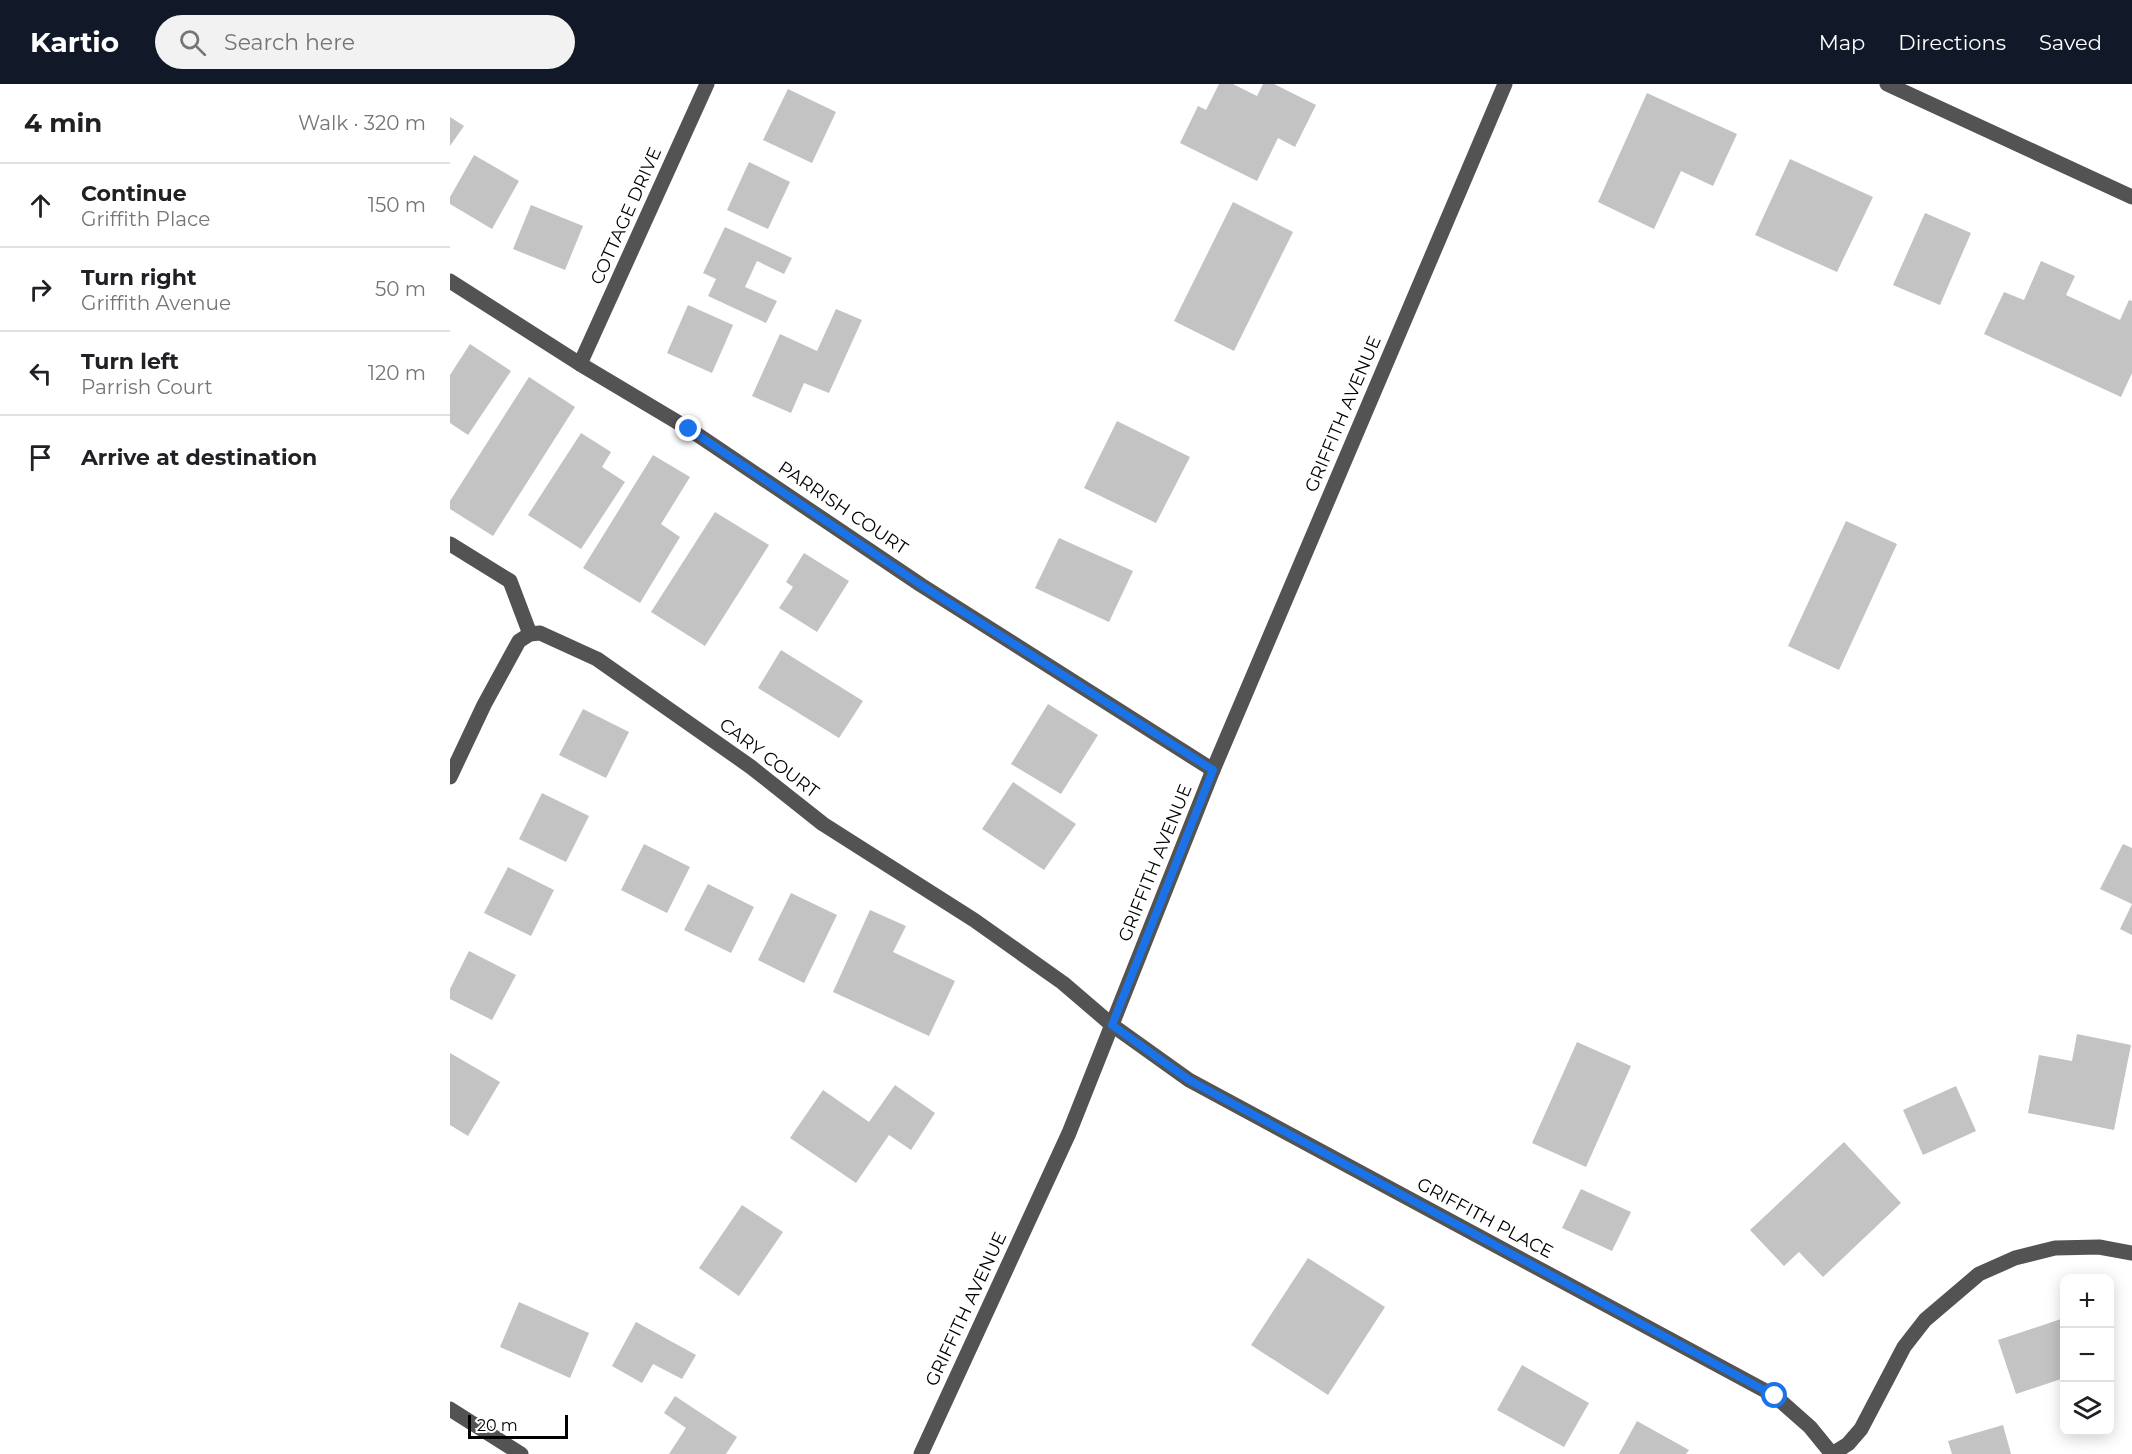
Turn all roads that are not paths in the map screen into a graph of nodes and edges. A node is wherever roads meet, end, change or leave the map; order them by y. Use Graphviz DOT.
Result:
graph roads {
  1 [pos="707,84"];
  2 [pos="1505,84"];
  3 [pos="1887,84"];
  4 [pos="2132,197"];
  5 [pos="450,281"];
  6 [pos="580,364"];
  7 [pos="450,544"];
  8 [pos="530,633"];
  9 [pos="1213,770"];
  10 [pos="450,777"];
  11 [pos="1112,1025"];
  12 [pos="2132,1253"];
  13 [pos="450,1409"];
  14 [pos="521,1454"];
  15 [pos="921,1454"];
  16 [pos="1832,1454"];
  1 -- 6 [label="street, COTTAGE DRIVE"];
  2 -- 9 [label="street, GRIFFITH AVENUE"];
  3 -- 4 [label="street"];
  5 -- 6 [label="street, PARRISH COURT"];
  6 -- 9 [label="street, PARRISH COURT"];
  7 -- 8 [label="street"];
  8 -- 10 [label="street"];
  8 -- 11 [label="street, CARY COURT"];
  9 -- 11 [label="street, GRIFFITH AVENUE"];
  11 -- 15 [label="street, GRIFFITH AVENUE"];
  11 -- 16 [label="street, GRIFFITH PLACE"];
  12 -- 16 [label="street"];
  13 -- 14 [label="street"];
}
